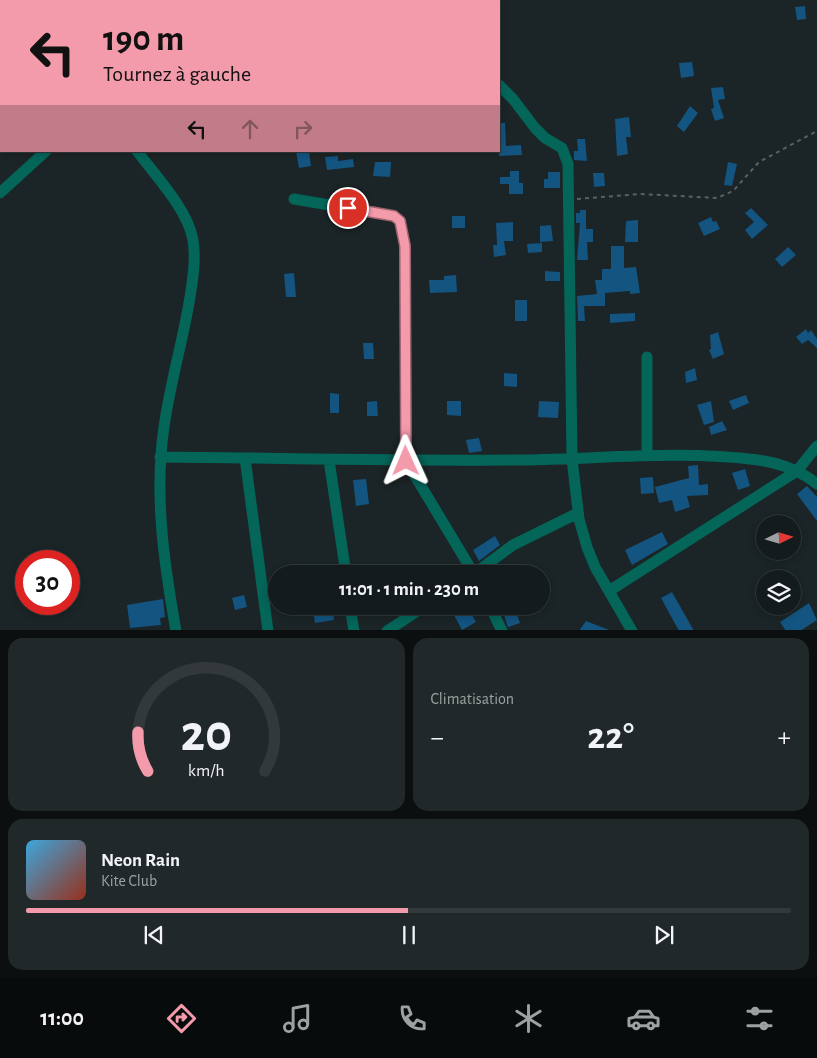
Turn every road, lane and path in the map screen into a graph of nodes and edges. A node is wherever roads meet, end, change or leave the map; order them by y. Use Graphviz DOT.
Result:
graph roads {
  1 [pos="500,86"];
  2 [pos="817,131"];
  3 [pos="45,152"];
  4 [pos="138,152"];
  5 [pos="0,193"];
  6 [pos="294,199"];
  7 [pos="568,200"];
  8 [pos="647,357"];
  9 [pos="817,446"];
  10 [pos="647,456"];
  11 [pos="160,457"];
  12 [pos="245,458"];
  13 [pos="572,459"];
  14 [pos="329,460"];
  15 [pos="406,461"];
  16 [pos="797,471"];
  17 [pos="817,484"];
  18 [pos="578,513"];
  19 [pos="345,565"];
  20 [pos="469,565"];
  21 [pos="486,565"];
  22 [pos="609,591"];
  23 [pos="352,615"];
  24 [pos="411,615"];
  25 [pos="494,615"];
  26 [pos="176,630"];
  27 [pos="268,630"];
  28 [pos="354,630"];
  29 [pos="387,630"];
  30 [pos="502,630"];
  31 [pos="632,630"];
  1 -- 7 [label="street"];
  2 -- 7 [label="path"];
  3 -- 5 [label="street"];
  4 -- 11 [label="street"];
  6 -- 15 [label="street"];
  7 -- 13 [label="street"];
  8 -- 10 [label="street"];
  9 -- 16 [label="street"];
  10 -- 13 [label="street"];
  10 -- 16 [label="street"];
  11 -- 12 [label="street"];
  11 -- 26 [label="street"];
  12 -- 14 [label="street"];
  12 -- 27 [label="street"];
  13 -- 15 [label="street"];
  13 -- 18 [label="street"];
  14 -- 15 [label="street"];
  14 -- 19 [label="street"];
  15 -- 20 [label="street"];
  16 -- 17 [label="street"];
  16 -- 22 [label="street"];
  18 -- 21 [label="street"];
  18 -- 22 [label="street"];
  22 -- 31 [label="street"];
  23 -- 28 [label="street"];
  24 -- 29 [label="street"];
  25 -- 30 [label="street"];
}
